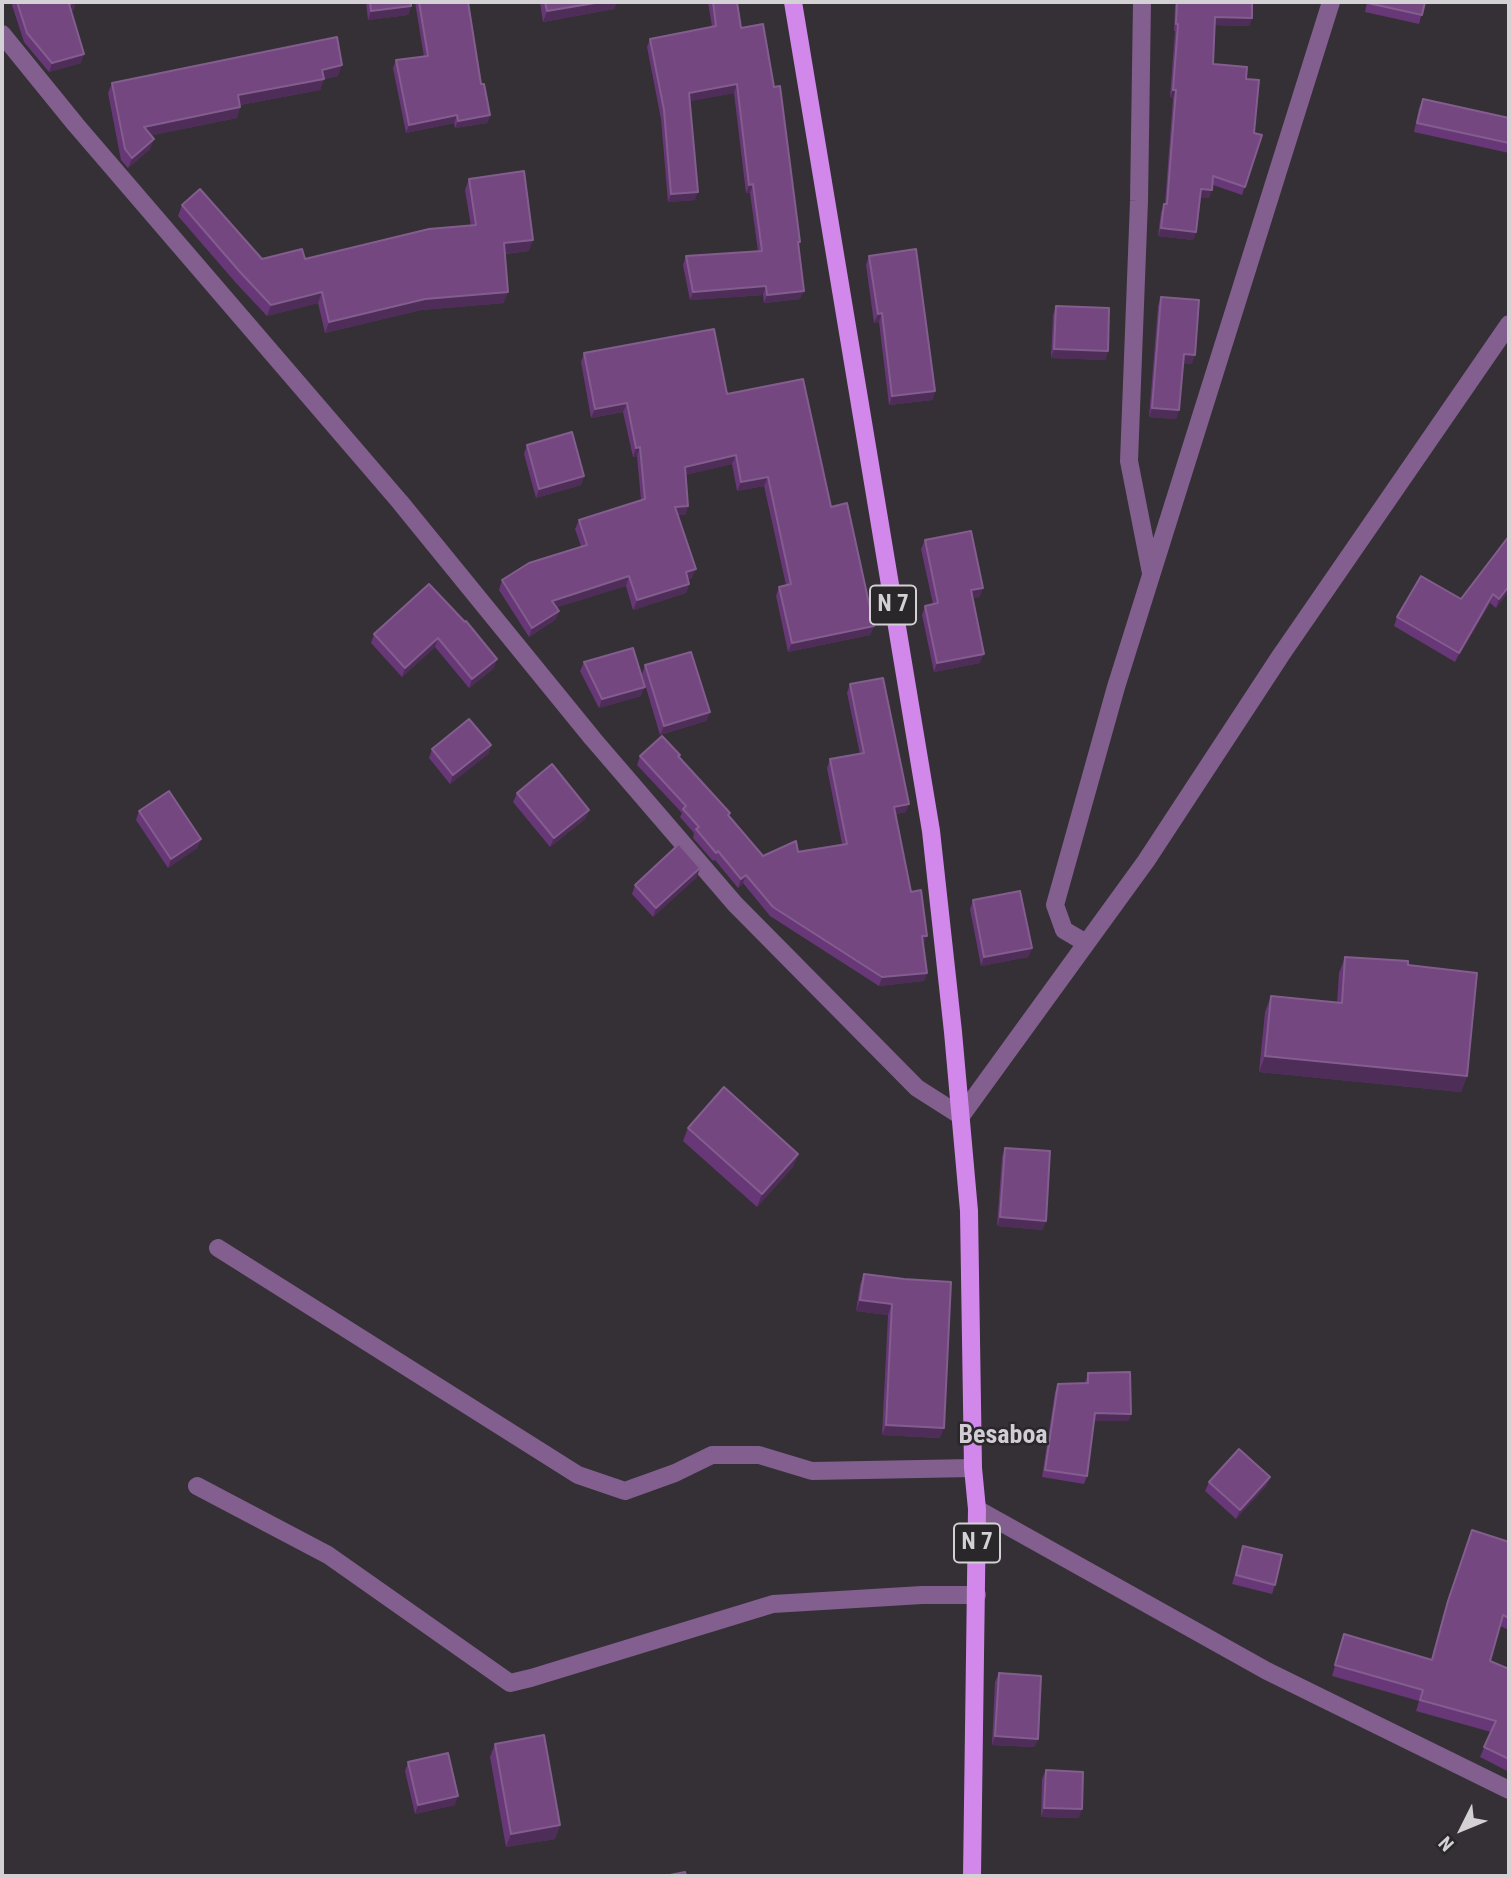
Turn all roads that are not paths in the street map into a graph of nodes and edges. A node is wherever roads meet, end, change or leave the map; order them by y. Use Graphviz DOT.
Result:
graph roads {
  1 [pos="793,2"];
  2 [pos="1142,2"];
  3 [pos="1331,2"];
  4 [pos="2,34"];
  5 [pos="1509,324"];
  6 [pos="1151,575"];
  7 [pos="1086,943"];
  8 [pos="961,1116"];
  9 [pos="218,1248"];
  10 [pos="973,1468"];
  11 [pos="197,1486"];
  12 [pos="978,1509"];
  13 [pos="977,1595"];
  14 [pos="1509,1790"];
  15 [pos="972,1876"];
  1 -- 8 [label="main road, N 7"];
  2 -- 6 [label="street"];
  3 -- 6 [label="street"];
  4 -- 8 [label="street"];
  5 -- 7 [label="street"];
  6 -- 7 [label="street"];
  7 -- 8 [label="street"];
  8 -- 10 [label="main road, N 7"];
  9 -- 10 [label="street"];
  10 -- 12 [label="main road, N 7"];
  11 -- 13 [label="street"];
  12 -- 13 [label="main road, N 7"];
  12 -- 14 [label="street"];
  13 -- 15 [label="main road, N 7"];
}
